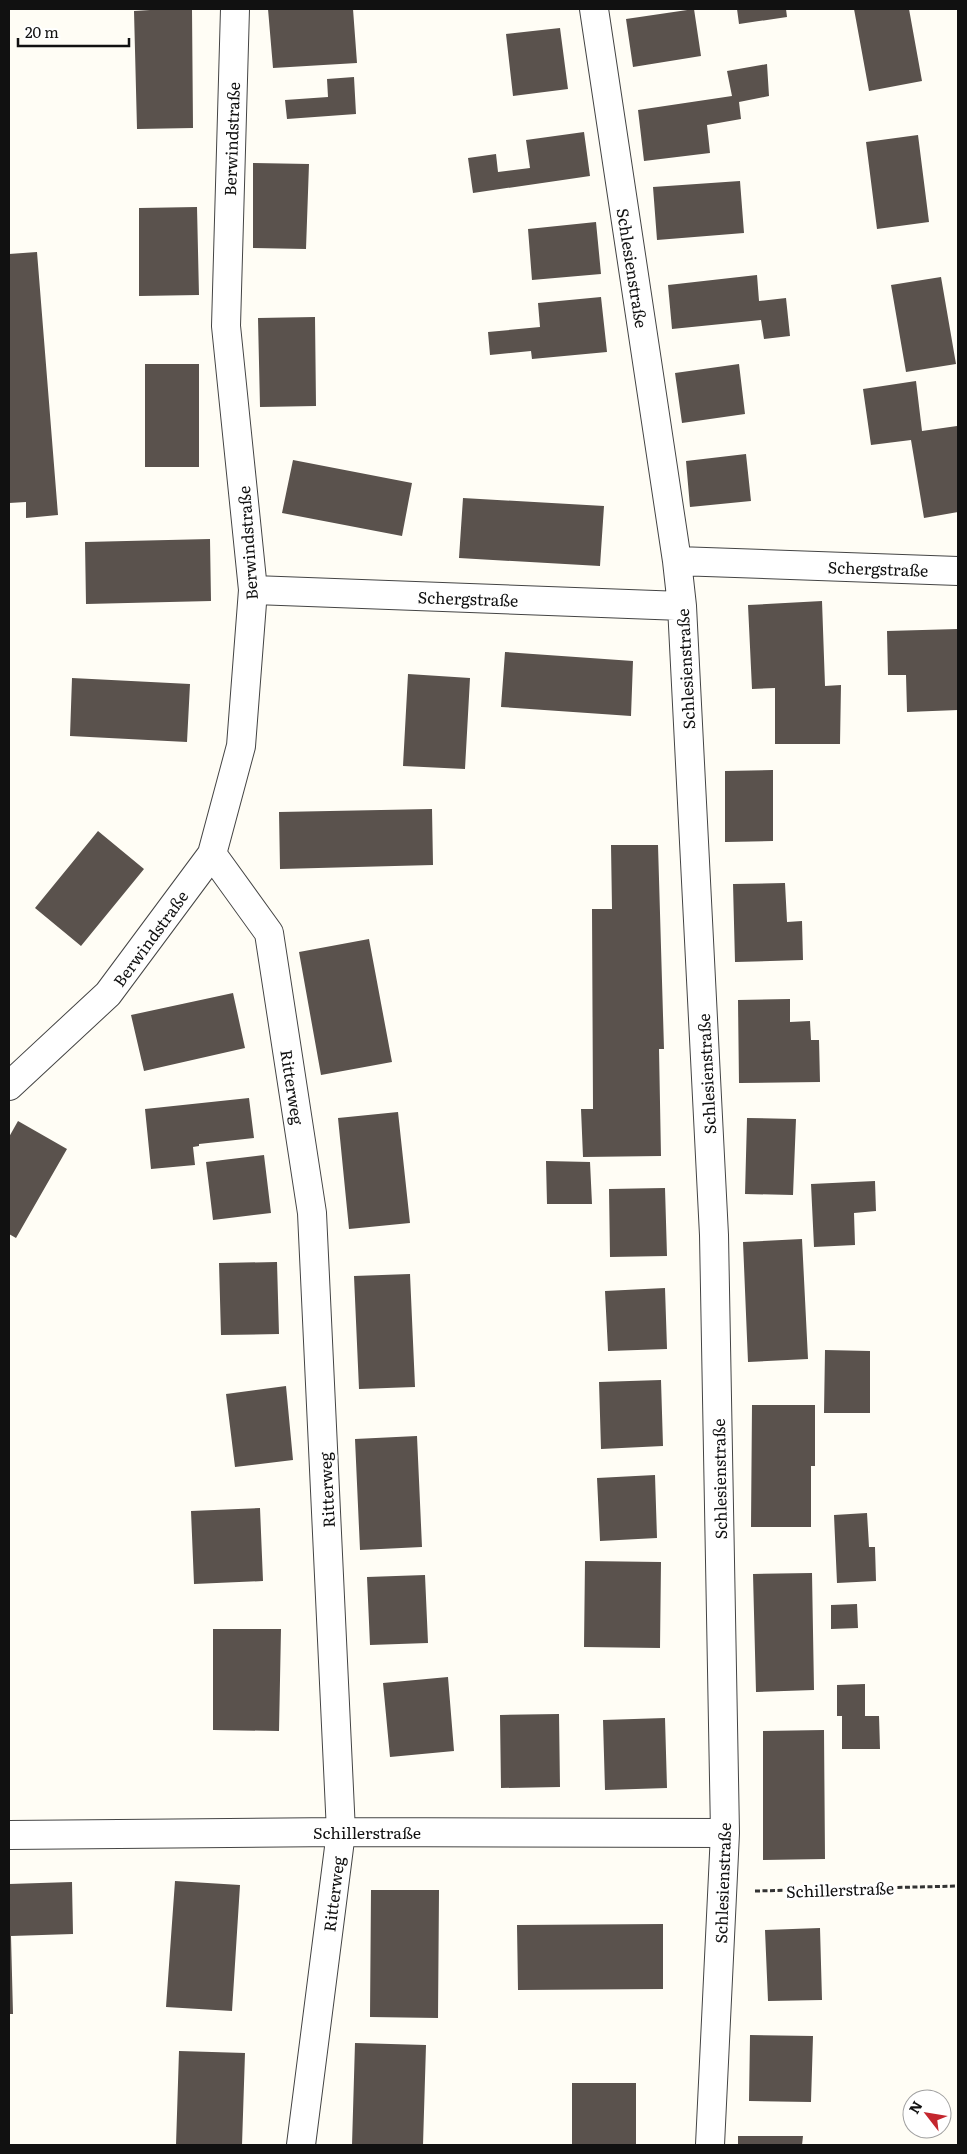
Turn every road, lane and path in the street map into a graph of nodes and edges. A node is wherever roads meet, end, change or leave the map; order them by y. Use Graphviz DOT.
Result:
graph roads {
  1 [pos="235,9"];
  2 [pos="594,9"];
  3 [pos="677,561"];
  4 [pos="958,571"];
  5 [pos="253,590"];
  6 [pos="682,606"];
  7 [pos="212,854"];
  8 [pos="9,1086"];
  9 [pos="341,1832"];
  10 [pos="725,1833"];
  11 [pos="9,1835"];
  12 [pos="958,1886"];
  13 [pos="722,1892"];
  14 [pos="301,2145"];
  15 [pos="710,2145"];
  1 -- 5 [label="street, Berwindstraße"];
  2 -- 3 [label="street, Schlesienstraße"];
  3 -- 4 [label="street, Schergstraße"];
  3 -- 6 [label="street, Schlesienstraße"];
  5 -- 6 [label="street, Schergstraße"];
  5 -- 7 [label="street, Berwindstraße"];
  6 -- 10 [label="street, Schlesienstraße"];
  7 -- 8 [label="street, Berwindstraße"];
  7 -- 9 [label="street, Ritterweg"];
  9 -- 10 [label="street, Schillerstraße"];
  9 -- 11 [label="street, Schillerstraße"];
  9 -- 14 [label="street, Ritterweg"];
  10 -- 13 [label="street, Schlesienstraße"];
  12 -- 13 [label="path, Schillerstraße"];
  13 -- 15 [label="street, Schlesienstraße"];
}
